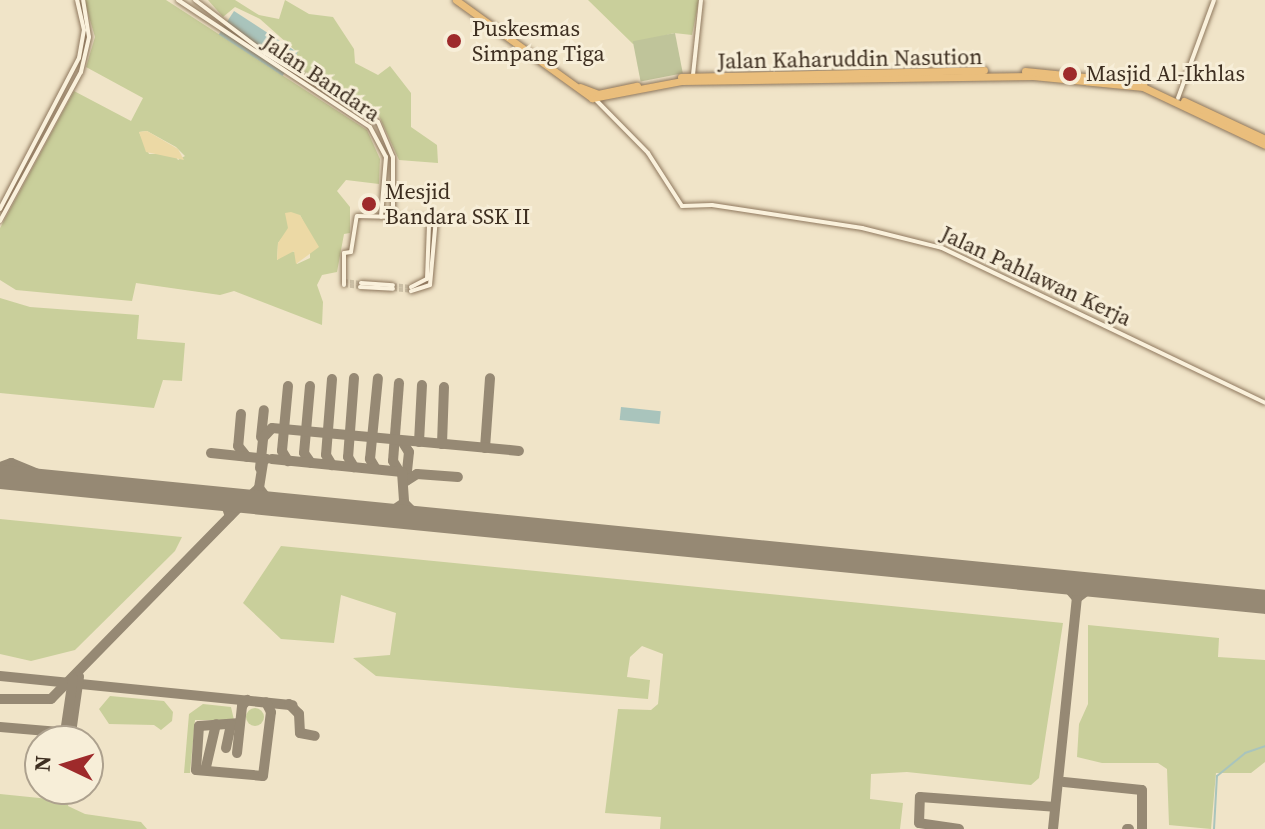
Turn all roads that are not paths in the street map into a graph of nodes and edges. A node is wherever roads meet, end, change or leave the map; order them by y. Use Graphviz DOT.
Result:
graph roads {
  1 [pos="80,0"];
  2 [pos="178,0"];
  3 [pos="195,0"];
  4 [pos="456,0"];
  5 [pos="462,0"];
  6 [pos="701,0"];
  7 [pos="1214,0"];
  8 [pos="1003,73"];
  9 [pos="693,75"];
  10 [pos="737,76"];
  11 [pos="334,95"];
  12 [pos="594,96"];
  13 [pos="1178,98"];
  14 [pos="331,102"];
  15 [pos="55,114"];
  16 [pos="1220,120"];
  17 [pos="1265,142"];
  18 [pos="0,209"];
  19 [pos="381,217"];
  20 [pos="393,218"];
  21 [pos="423,220"];
  22 [pos="0,221"];
  23 [pos="429,225"];
  24 [pos="435,231"];
  25 [pos="343,282"];
  26 [pos="361,285"];
  27 [pos="393,287"];
  28 [pos="1265,403"];
  1 -- 15 [label="street"];
  2 -- 14 [label="street, Jalan Bandara"];
  3 -- 11 [label="street, Jalan Bandara"];
  4 -- 12 [label="highway"];
  5 -- 12 [label="highway"];
  6 -- 9 [label="street"];
  7 -- 13 [label="street"];
  8 -- 10 [label="highway, Jalan Kaharuddin Nasution"];
  8 -- 13 [label="highway, Jalan Kaharuddin Nasution"];
  8 -- 16 [label="highway, Jalan Kaharuddin Nasution"];
  9 -- 10 [label="highway, Jalan Kaharuddin Nasution"];
  9 -- 12 [label="highway, Jalan Kaharuddin Nasution"];
  10 -- 12 [label="highway, Jalan Kaharuddin Nasution"];
  11 -- 14 [label="street"];
  11 -- 20 [label="street, Jalan Bandara"];
  12 -- 28 [label="street, Jalan Pahlawan Kerja"];
  13 -- 16 [label="highway, Jalan Kaharuddin Nasution"];
  14 -- 19 [label="street, Jalan Bandara"];
  15 -- 18 [label="street"];
  15 -- 22 [label="street"];
  16 -- 17 [label="highway, Jalan Kaharuddin Nasution"];
  19 -- 20 [label="street"];
  19 -- 25 [label="street"];
  20 -- 21 [label="street"];
  21 -- 23 [label="street"];
  21 -- 24 [label="street"];
  23 -- 24 [label="street"];
  23 -- 24 [label="street"];
  26 -- 27 [label="street"];
}
